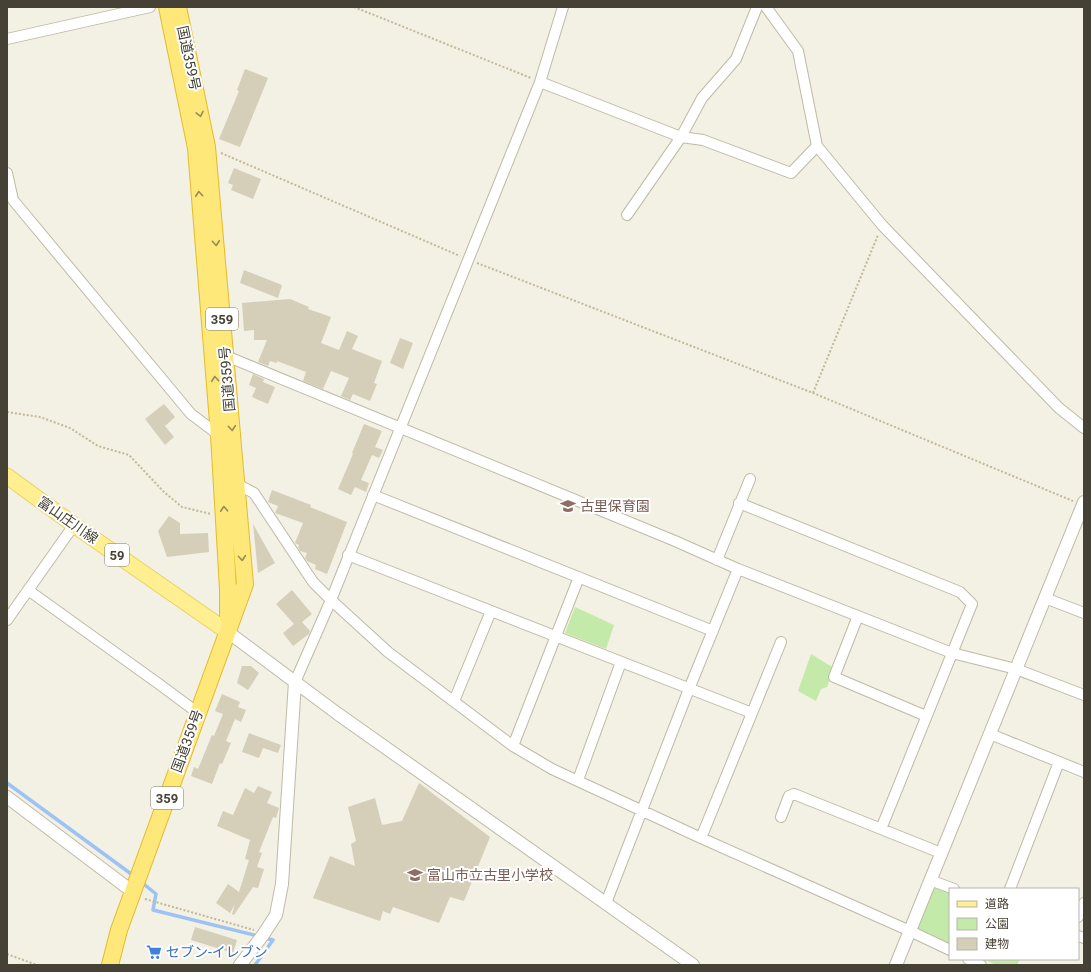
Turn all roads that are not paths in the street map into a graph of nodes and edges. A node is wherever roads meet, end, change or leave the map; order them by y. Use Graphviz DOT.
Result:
graph roads {
  1 [pos="150,7"];
  2 [pos="167,7"];
  3 [pos="178,7"];
  4 [pos="564,7"];
  5 [pos="757,7"];
  6 [pos="766,7"];
  7 [pos="7,39"];
  8 [pos="540,82"];
  9 [pos="681,136"];
  10 [pos="817,146"];
  11 [pos="7,173"];
  12 [pos="627,215"];
  13 [pos="226,356"];
  14 [pos="1084,428"];
  15 [pos="400,429"];
  16 [pos="219,435"];
  17 [pos="7,476"];
  18 [pos="750,479"];
  19 [pos="236,484"];
  20 [pos="373,494"];
  21 [pos="740,502"];
  22 [pos="1083,504"];
  23 [pos="74,525"];
  24 [pos="348,555"];
  25 [pos="717,560"];
  26 [pos="738,570"];
  27 [pos="579,577"];
  28 [pos="28,590"];
  29 [pos="1045,598"];
  30 [pos="331,600"];
  31 [pos="491,611"];
  32 [pos="1084,613"];
  33 [pos="858,616"];
  34 [pos="7,620"];
  35 [pos="713,631"];
  36 [pos="228,632"];
  37 [pos="556,637"];
  38 [pos="781,642"];
  39 [pos="952,653"];
  40 [pos="621,662"];
  41 [pos="1016,669"];
  42 [pos="295,682"];
  43 [pos="689,689"];
  44 [pos="1084,695"];
  45 [pos="454,701"];
  46 [pos="198,713"];
  47 [pos="752,713"];
  48 [pos="926,716"];
  49 [pos="990,734"];
  50 [pos="513,746"];
  51 [pos="1059,762"];
  52 [pos="1084,772"];
  53 [pos="578,780"];
  54 [pos="7,797"];
  55 [pos="641,810"];
  56 [pos="781,817"];
  57 [pos="881,829"];
  58 [pos="701,838"];
  59 [pos="941,853"];
  60 [pos="930,880"];
  61 [pos="951,888"];
  62 [pos="1010,888"];
  63 [pos="133,892"];
  64 [pos="606,903"];
  65 [pos="1084,903"];
  66 [pos="1079,915"];
  67 [pos="910,931"];
  68 [pos="949,950"];
  69 [pos="970,960"];
  70 [pos="688,963"];
  71 [pos="110,965"];
  72 [pos="240,965"];
  73 [pos="896,965"];
  74 [pos="980,965"];
  1 -- 7 [label="street"];
  16 -- 2 [label="highway, 国道359号 / 359, one-way"];
  3 -- 13 [label="highway, 国道359号 / 359, one-way"];
  4 -- 8 [label="street"];
  5 -- 9 [label="street"];
  6 -- 10 [label="street"];
  8 -- 9 [label="street"];
  8 -- 15 [label="street"];
  9 -- 10 [label="street"];
  9 -- 12 [label="street"];
  10 -- 14 [label="street"];
  11 -- 16 [label="street"];
  13 -- 15 [label="street"];
  13 -- 19 [label="highway, 国道359号 / 359, one-way"];
  15 -- 20 [label="street"];
  15 -- 25 [label="street"];
  36 -- 16 [label="highway, 国道359号 / 359, one-way"];
  17 -- 23 [label="main road, 富山庄川線 / 59"];
  18 -- 21 [label="street"];
  19 -- 30 [label="street"];
  19 -- 36 [label="highway, 国道359号 / 359, one-way"];
  20 -- 24 [label="street"];
  20 -- 27 [label="street"];
  21 -- 25 [label="street"];
  21 -- 39 [label="street"];
  22 -- 29 [label="street"];
  23 -- 28 [label="street"];
  23 -- 36 [label="main road, 富山庄川線 / 59"];
  24 -- 30 [label="street"];
  24 -- 31 [label="street"];
  25 -- 26 [label="street"];
  26 -- 33 [label="street"];
  26 -- 35 [label="street"];
  27 -- 35 [label="street"];
  27 -- 37 [label="street"];
  28 -- 34 [label="street"];
  28 -- 46 [label="street"];
  29 -- 32 [label="street"];
  29 -- 41 [label="street"];
  30 -- 42 [label="street"];
  30 -- 45 [label="street"];
  31 -- 37 [label="street"];
  31 -- 45 [label="street"];
  33 -- 39 [label="street"];
  33 -- 48 [label="street"];
  35 -- 43 [label="street"];
  36 -- 42 [label="street"];
  36 -- 46 [label="highway, 国道359号 / 359"];
  37 -- 40 [label="street"];
  37 -- 50 [label="street"];
  38 -- 47 [label="street"];
  39 -- 41 [label="street"];
  39 -- 48 [label="street"];
  40 -- 43 [label="street"];
  40 -- 53 [label="street"];
  41 -- 44 [label="street"];
  41 -- 49 [label="street"];
  42 -- 64 [label="street"];
  42 -- 72 [label="street"];
  43 -- 47 [label="street"];
  43 -- 55 [label="street"];
  45 -- 50 [label="street"];
  46 -- 63 [label="highway, 国道359号 / 359"];
  47 -- 58 [label="street"];
  48 -- 57 [label="street"];
  49 -- 51 [label="street"];
  49 -- 59 [label="street"];
  50 -- 53 [label="street"];
  51 -- 52 [label="street"];
  51 -- 62 [label="street"];
  53 -- 55 [label="street"];
  54 -- 63 [label="street"];
  55 -- 58 [label="street"];
  55 -- 64 [label="street"];
  56 -- 57 [label="street"];
  57 -- 59 [label="street"];
  58 -- 67 [label="street"];
  59 -- 60 [label="street"];
  60 -- 61 [label="street"];
  60 -- 67 [label="street"];
  63 -- 71 [label="highway, 国道359号 / 359"];
  64 -- 70 [label="street"];
  65 -- 66 [label="street"];
  67 -- 68 [label="street"];
  67 -- 73 [label="street"];
  69 -- 74 [label="street"];
}
